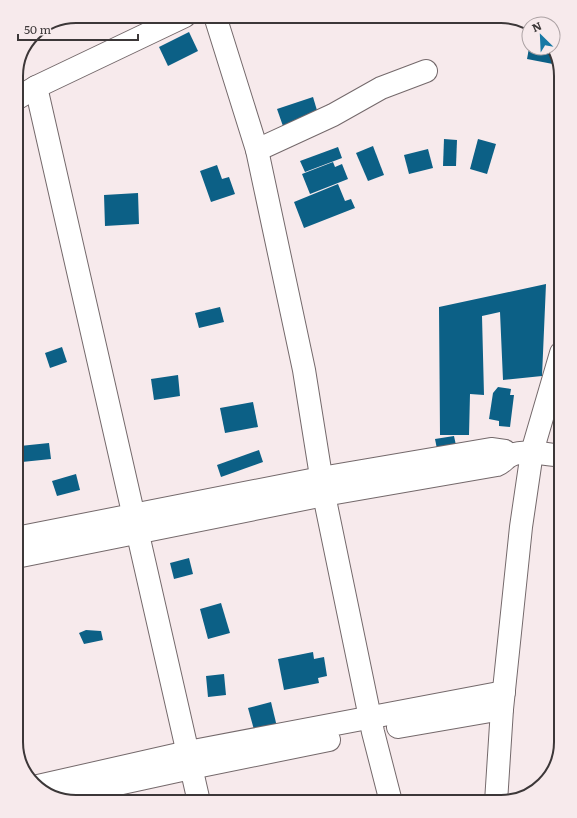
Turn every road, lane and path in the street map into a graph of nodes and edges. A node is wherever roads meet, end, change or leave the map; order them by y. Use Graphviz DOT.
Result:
graph roads {
  1 [pos="170,23"];
  2 [pos="217,23"];
  3 [pos="426,71"];
  4 [pos="36,87"];
  5 [pos="23,95"];
  6 [pos="257,150"];
  7 [pos="554,377"];
  8 [pos="532,452"];
  9 [pos="554,455"];
  10 [pos="323,487"];
  11 [pos="135,525"];
  12 [pos="23,537"];
  13 [pos="23,555"];
  14 [pos="503,700"];
  15 [pos="372,724"];
  16 [pos="190,760"];
  17 [pos="45,785"];
  18 [pos="70,795"];
  19 [pos="198,795"];
  20 [pos="389,795"];
  21 [pos="496,795"];
  1 -- 4 [label="street"];
  2 -- 6 [label="street"];
  3 -- 6 [label="street"];
  4 -- 5 [label="street"];
  4 -- 11 [label="street"];
  6 -- 10 [label="street"];
  7 -- 8 [label="street"];
  8 -- 9 [label="street"];
  8 -- 10 [label="street"];
  8 -- 14 [label="street"];
  10 -- 11 [label="street"];
  10 -- 15 [label="street"];
  11 -- 12 [label="street"];
  11 -- 13 [label="street"];
  11 -- 16 [label="street"];
  14 -- 15 [label="street"];
  14 -- 21 [label="street"];
  15 -- 16 [label="street"];
  15 -- 20 [label="street"];
  16 -- 17 [label="street"];
  16 -- 18 [label="street"];
  16 -- 19 [label="street"];
}
